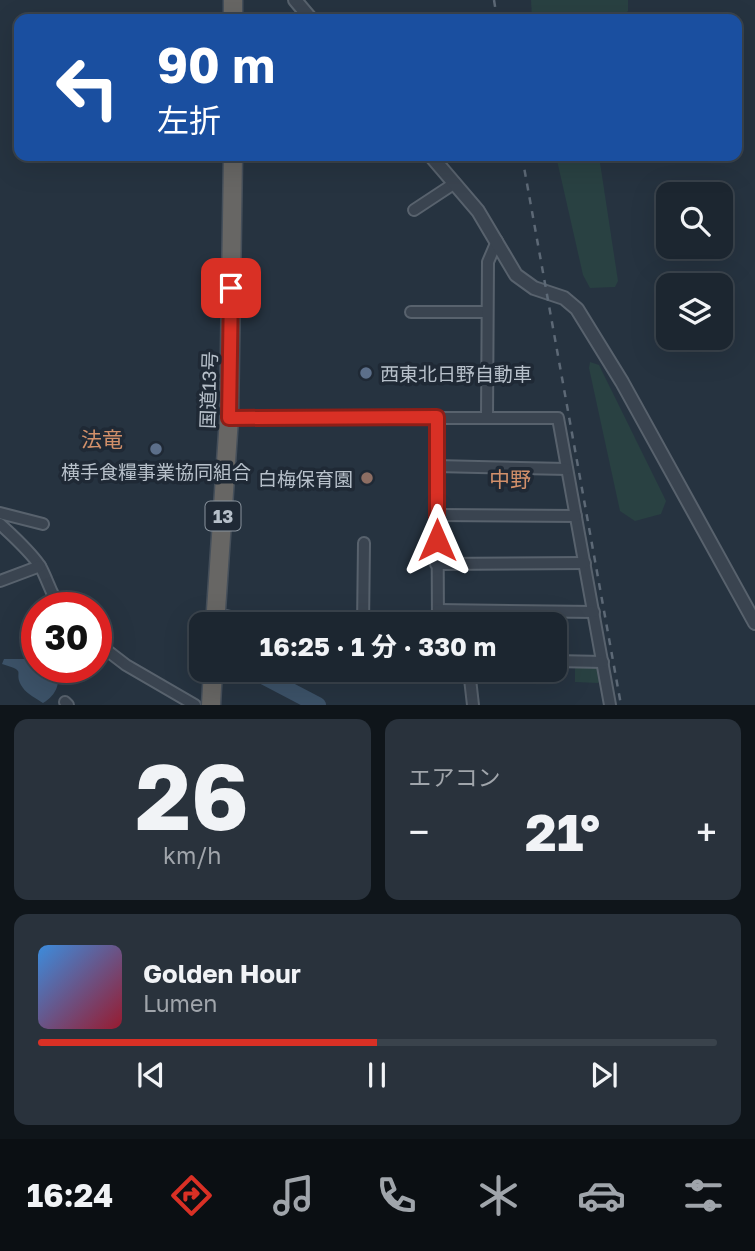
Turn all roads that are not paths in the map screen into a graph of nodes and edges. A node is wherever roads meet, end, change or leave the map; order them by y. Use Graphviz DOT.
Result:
graph roads {
  1 [pos="295,0"];
  2 [pos="307,14"];
  3 [pos="233,161"];
  4 [pos="435,161"];
  5 [pos="455,183"];
  6 [pos="414,210"];
  7 [pos="497,241"];
  8 [pos="411,312"];
  9 [pos="487,312"];
  10 [pos="437,417"];
  11 [pos="487,417"];
  12 [pos="229,418"];
  13 [pos="436,466"];
  14 [pos="567,469"];
  15 [pos="0,513"];
  16 [pos="437,515"];
  17 [pos="576,516"];
  18 [pos="0,524"];
  19 [pos="43,524"];
  20 [pos="364,543"];
  21 [pos="585,563"];
  22 [pos="436,564"];
  23 [pos="40,566"];
  24 [pos="0,581"];
  25 [pos="52,592"];
  26 [pos="438,610"];
  27 [pos="594,611"];
  28 [pos="217,612"];
  29 [pos="363,612"];
  30 [pos="755,623"];
  31 [pos="112,654"];
  32 [pos="567,661"];
  33 [pos="603,662"];
  34 [pos="212,682"];
  35 [pos="470,682"];
  36 [pos="172,700"];
  37 [pos="195,705"];
  38 [pos="211,705"];
  39 [pos="473,705"];
  40 [pos="610,705"];
  1 -- 2 [label="street"];
  3 -- 12 [label="highway, 国道13号 / 13"];
  4 -- 5 [label="street"];
  5 -- 6 [label="street"];
  5 -- 7 [label="street"];
  7 -- 9 [label="street"];
  7 -- 30 [label="street"];
  8 -- 9 [label="street"];
  9 -- 11 [label="street"];
  10 -- 11 [label="street"];
  10 -- 12 [label="street"];
  10 -- 13 [label="street"];
  11 -- 14 [label="street"];
  12 -- 28 [label="highway, 国道13号 / 13"];
  13 -- 14 [label="street"];
  13 -- 16 [label="street"];
  14 -- 17 [label="street"];
  15 -- 19 [label="street"];
  16 -- 17 [label="street"];
  16 -- 22 [label="street"];
  17 -- 21 [label="street"];
  18 -- 23 [label="street"];
  20 -- 29 [label="street"];
  21 -- 22 [label="street"];
  21 -- 27 [label="street"];
  22 -- 26 [label="street"];
  23 -- 24 [label="street"];
  23 -- 25 [label="street"];
  26 -- 27 [label="street"];
  27 -- 33 [label="street"];
  31 -- 36 [label="street"];
  32 -- 33 [label="street"];
  33 -- 40 [label="street"];
  34 -- 38 [label="highway"];
  35 -- 39 [label="street"];
  36 -- 37 [label="street"];
}
